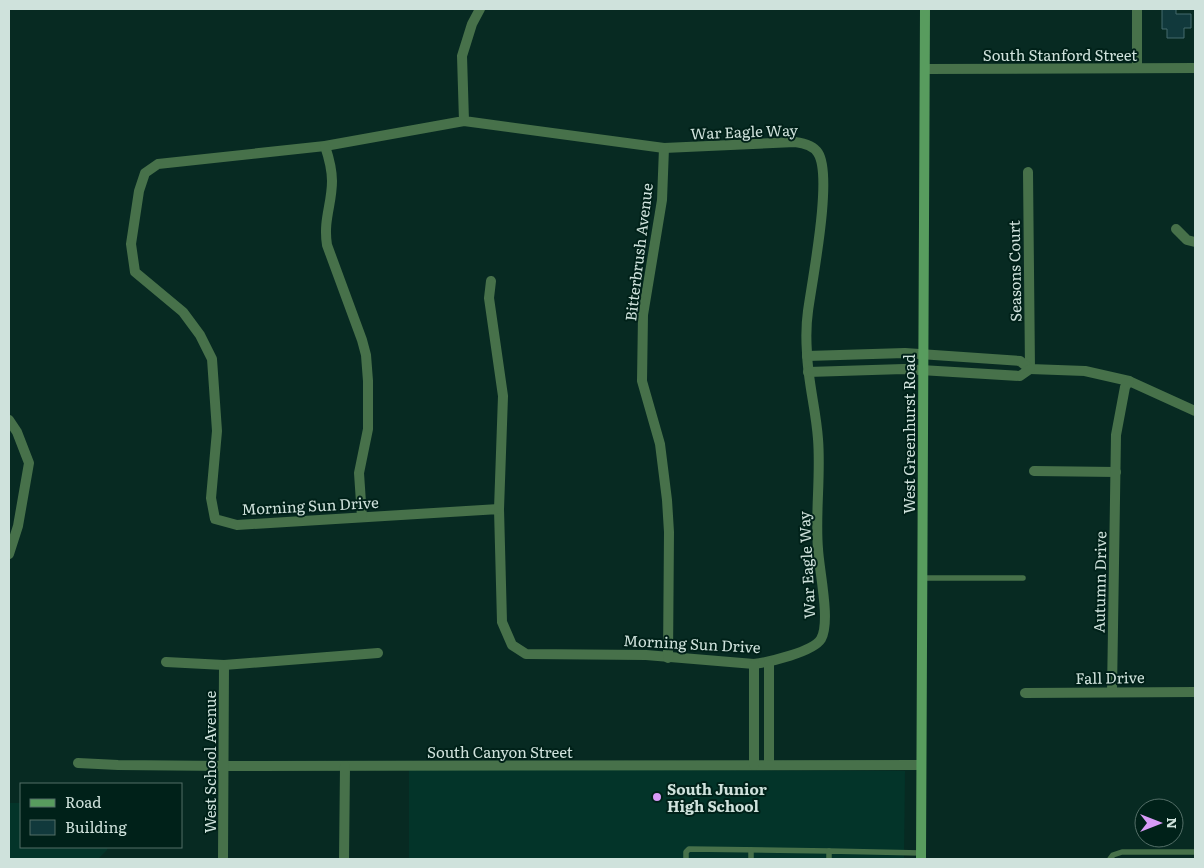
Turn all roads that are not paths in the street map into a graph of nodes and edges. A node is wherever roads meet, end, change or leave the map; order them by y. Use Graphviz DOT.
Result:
graph roads {
  1 [pos="480,9"];
  2 [pos="925,9"];
  3 [pos="1137,9"];
  4 [pos="1137,68"];
  5 [pos="1195,68"];
  6 [pos="925,69"];
  7 [pos="464,121"];
  8 [pos="325,146"];
  9 [pos="664,148"];
  10 [pos="1028,172"];
  11 [pos="1176,229"];
  12 [pos="1195,242"];
  13 [pos="492,282"];
  14 [pos="924,355"];
  15 [pos="807,356"];
  16 [pos="1030,369"];
  17 [pos="923,370"];
  18 [pos="808,372"];
  19 [pos="1129,381"];
  20 [pos="1195,411"];
  21 [pos="9,420"];
  22 [pos="1034,471"];
  23 [pos="1116,472"];
  24 [pos="499,508"];
  25 [pos="362,517"];
  26 [pos="13,525"];
  27 [pos="9,554"];
  28 [pos="922,578"];
  29 [pos="1023,578"];
  30 [pos="378,653"];
  31 [pos="668,658"];
  32 [pos="166,662"];
  33 [pos="768,662"];
  34 [pos="754,664"];
  35 [pos="224,665"];
  36 [pos="1112,692"];
  37 [pos="1195,692"];
  38 [pos="1025,693"];
  39 [pos="78,763"];
  40 [pos="754,765"];
  41 [pos="769,765"];
  42 [pos="921,765"];
  43 [pos="225,766"];
  44 [pos="345,766"];
  45 [pos="751,850"];
  46 [pos="829,851"];
  47 [pos="1195,852"];
  48 [pos="921,856"];
  49 [pos="223,859"];
  50 [pos="344,859"];
  51 [pos="686,859"];
  52 [pos="751,859"];
  53 [pos="829,859"];
  54 [pos="1110,859"];
  1 -- 7 [label="street"];
  2 -- 6 [label="main road, West Greenhurst Road"];
  3 -- 4 [label="street"];
  4 -- 5 [label="street, South Stanford Street"];
  4 -- 6 [label="street, South Stanford Street"];
  6 -- 14 [label="main road, West Greenhurst Road"];
  7 -- 8 [label="street, Morning Sun Drive"];
  7 -- 9 [label="street, War Eagle Way"];
  8 -- 25 [label="street"];
  8 -- 25 [label="street, Morning Sun Drive"];
  9 -- 15 [label="street, War Eagle Way"];
  9 -- 31 [label="street, Bitterbrush Avenue"];
  10 -- 16 [label="street, Seasons Court"];
  11 -- 12 [label="street"];
  13 -- 24 [label="street"];
  14 -- 15 [label="street"];
  14 -- 16 [label="street"];
  14 -- 17 [label="main road, West Greenhurst Road"];
  15 -- 18 [label="street, War Eagle Way"];
  16 -- 17 [label="street"];
  16 -- 19 [label="street"];
  17 -- 18 [label="street"];
  17 -- 28 [label="main road, West Greenhurst Road"];
  18 -- 33 [label="street, War Eagle Way"];
  19 -- 20 [label="street"];
  19 -- 23 [label="street, Autumn Drive"];
  21 -- 26 [label="street"];
  22 -- 23 [label="street"];
  23 -- 36 [label="street, Autumn Drive"];
  24 -- 25 [label="street, Morning Sun Drive"];
  24 -- 31 [label="street, Morning Sun Drive"];
  26 -- 27 [label="street"];
  28 -- 29 [label="lane"];
  28 -- 42 [label="main road, West Greenhurst Road"];
  30 -- 35 [label="street"];
  31 -- 34 [label="street, Morning Sun Drive"];
  32 -- 35 [label="street"];
  33 -- 34 [label="street, Morning Sun Drive"];
  33 -- 41 [label="street"];
  34 -- 40 [label="street"];
  35 -- 43 [label="street, West School Avenue"];
  36 -- 37 [label="street, Fall Drive"];
  36 -- 38 [label="street, Fall Drive"];
  39 -- 43 [label="street, South Canyon Street"];
  40 -- 41 [label="street, South Canyon Street"];
  40 -- 44 [label="street, South Canyon Street"];
  41 -- 42 [label="street, South Canyon Street"];
  42 -- 48 [label="main road, West Greenhurst Road"];
  43 -- 44 [label="street, South Canyon Street"];
  43 -- 49 [label="street, West School Avenue"];
  44 -- 50 [label="street"];
  45 -- 46 [label="lane"];
  45 -- 51 [label="lane"];
  45 -- 52 [label="lane"];
  46 -- 48 [label="lane"];
  46 -- 53 [label="lane"];
  47 -- 54 [label="lane"];
}
